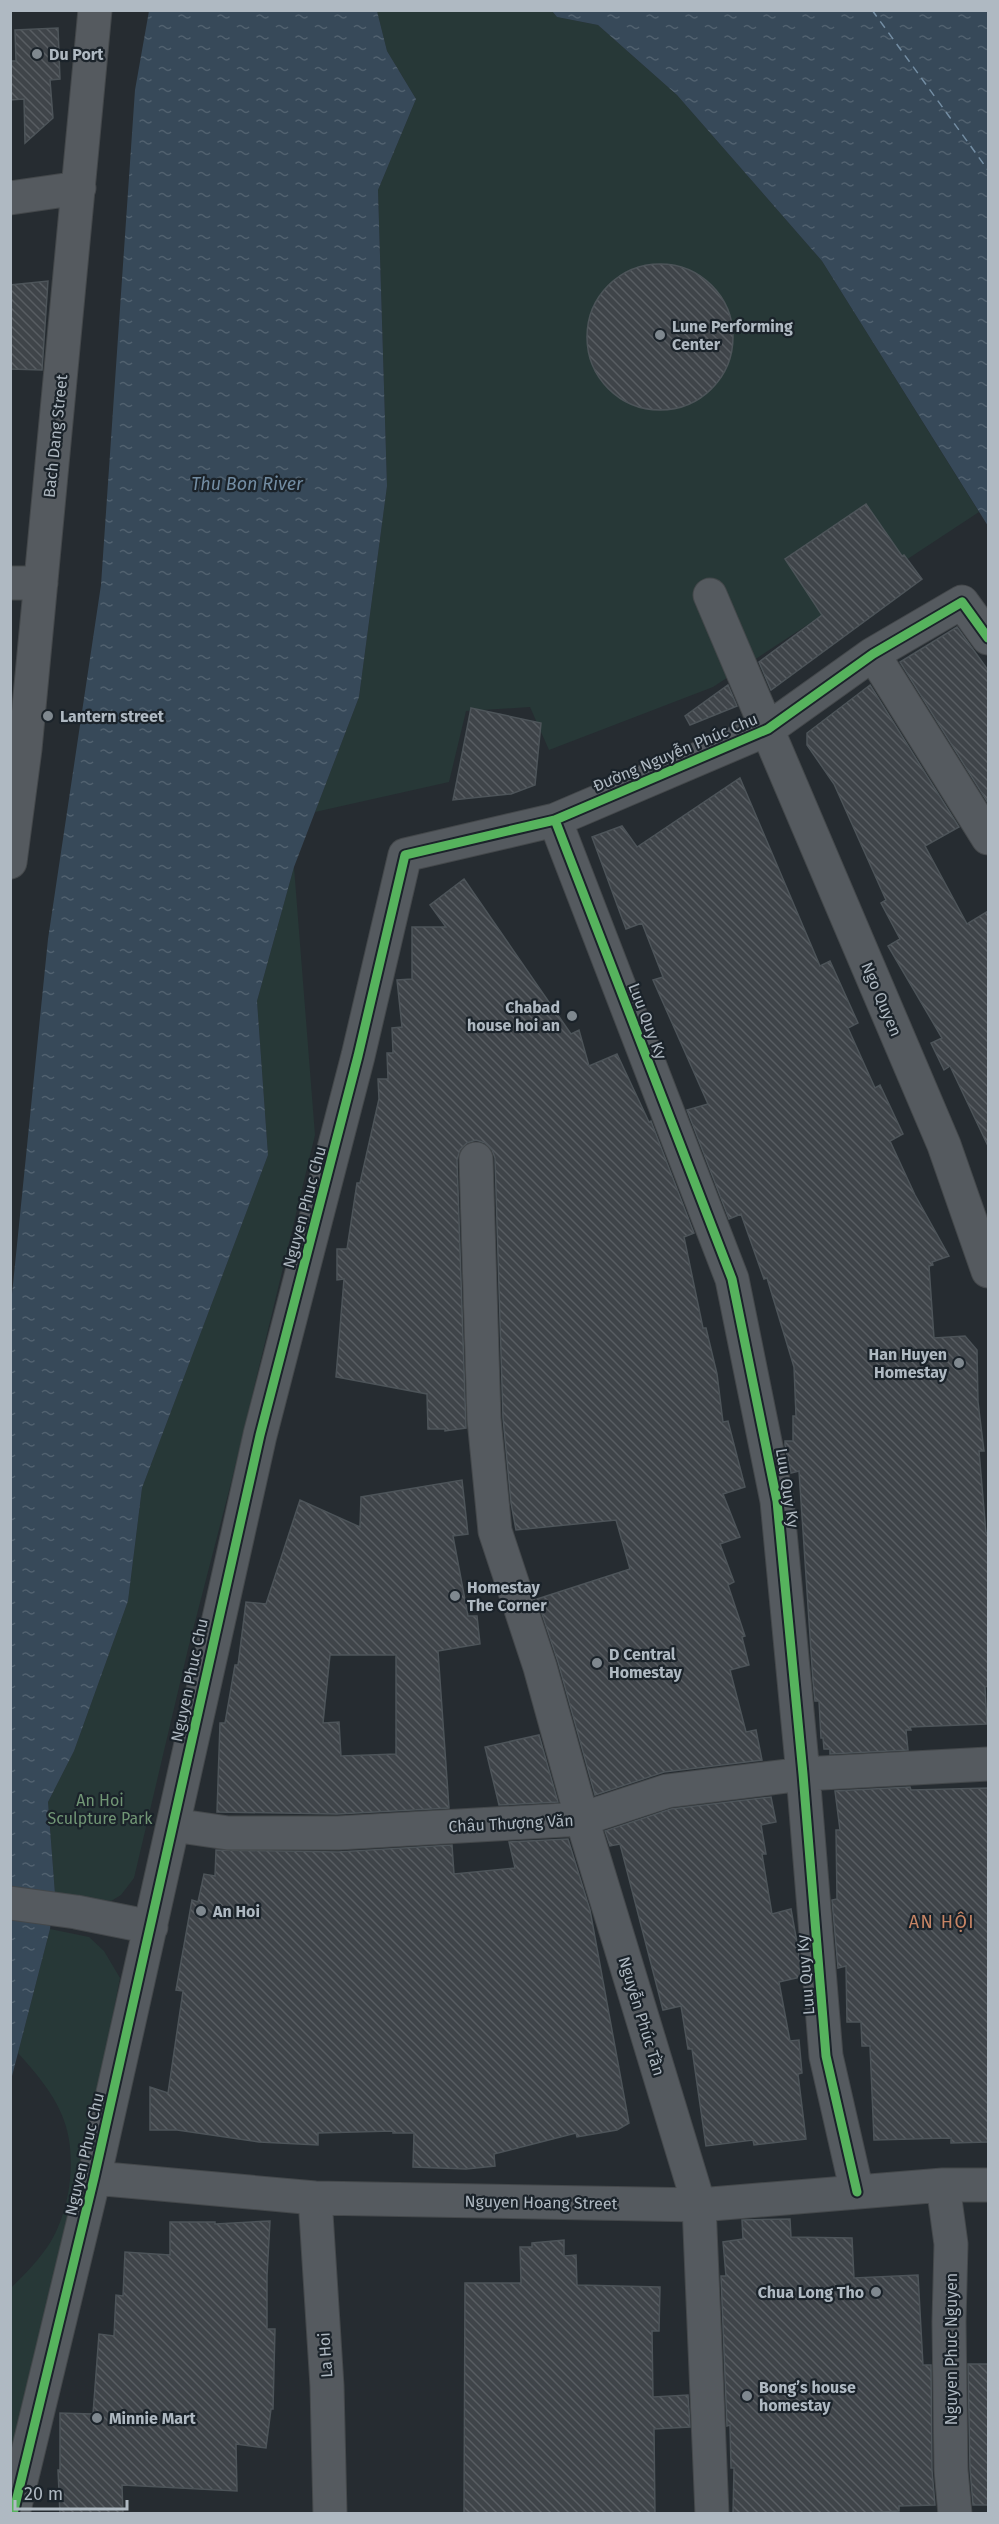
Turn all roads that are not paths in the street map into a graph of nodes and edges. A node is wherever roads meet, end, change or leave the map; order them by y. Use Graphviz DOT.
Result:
graph roads {
  1 [pos="95,10"];
  2 [pos="79,188"];
  3 [pos="10,198"];
  4 [pos="26,583"];
  5 [pos="710,595"];
  6 [pos="988,638"];
  7 [pos="873,654"];
  8 [pos="768,729"];
  9 [pos="555,820"];
  10 [pos="988,838"];
  11 [pos="405,855"];
  12 [pos="10,862"];
  13 [pos="476,1159"];
  14 [pos="988,1271"];
  15 [pos="988,1764"];
  16 [pos="803,1774"];
  17 [pos="582,1819"];
  18 [pos="173,1825"];
  19 [pos="10,1903"];
  20 [pos="151,1927"];
  21 [pos="94,2178"];
  22 [pos="988,2185"];
  23 [pos="943,2186"];
  24 [pos="857,2192"];
  25 [pos="315,2198"];
  26 [pos="699,2205"];
  27 [pos="13,2514"];
  28 [pos="330,2514"];
  29 [pos="712,2514"];
  30 [pos="955,2514"];
  1 -- 2 [label="street, Bach Dang Street"];
  2 -- 3 [label="street"];
  2 -- 4 [label="street, Bach Dang Street"];
  4 -- 12 [label="street, Bach Dang Street"];
  5 -- 8 [label="street, Ngo Quyen"];
  6 -- 7 [label="street, Đường Nguyễn Phúc Chu"];
  7 -- 8 [label="street, Đường Nguyễn Phúc Chu"];
  7 -- 10 [label="street"];
  8 -- 9 [label="street, Đường Nguyễn Phúc Chu"];
  8 -- 14 [label="street, Ngo Quyen"];
  9 -- 11 [label="street, Đường Nguyễn Phúc Chu"];
  9 -- 16 [label="street, Luu Quy Ky"];
  11 -- 18 [label="street, Nguyen Phuc Chu"];
  13 -- 17 [label="street, Nguyễn Phúc Tần"];
  15 -- 16 [label="street, Châu Thượng Văn"];
  16 -- 17 [label="street, Châu Thượng Văn"];
  16 -- 24 [label="street, Luu Quy Ky"];
  17 -- 18 [label="street, Châu Thượng Văn"];
  17 -- 26 [label="street, Nguyễn Phúc Tần"];
  18 -- 20 [label="street, Nguyen Phuc Chu"];
  19 -- 20 [label="street"];
  20 -- 21 [label="street, Nguyen Phuc Chu"];
  21 -- 25 [label="street, Nguyen Hoang Street"];
  21 -- 27 [label="street, Nguyen Phuc Chu"];
  22 -- 23 [label="street, Nguyen Hoang Street"];
  23 -- 24 [label="street, Nguyen Hoang Street"];
  23 -- 30 [label="street, Nguyen Phuc Nguyen"];
  24 -- 26 [label="street, Nguyen Hoang Street"];
  25 -- 26 [label="street, Nguyen Hoang Street"];
  25 -- 28 [label="street, La Hoi"];
  26 -- 29 [label="street, Nguyễn Phúc Tần"];
}
